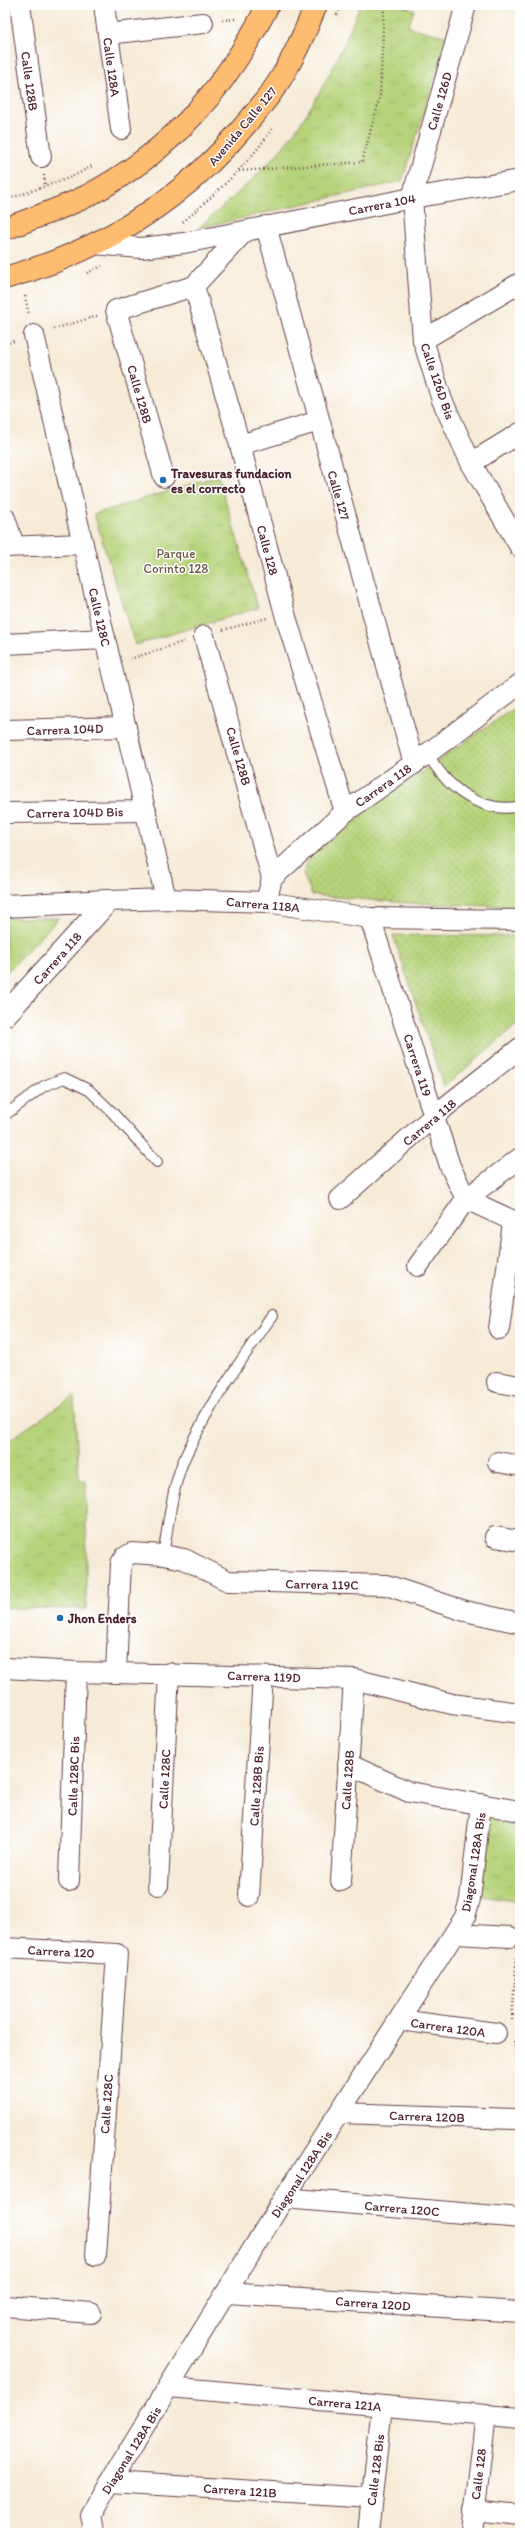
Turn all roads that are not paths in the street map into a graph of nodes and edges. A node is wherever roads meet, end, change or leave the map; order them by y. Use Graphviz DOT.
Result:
graph roads {
  1 [pos="20,5"];
  2 [pos="104,5"];
  3 [pos="268,5"];
  4 [pos="316,5"];
  5 [pos="466,5"];
  6 [pos="203,23"];
  7 [pos="108,34"];
  8 [pos="121,129"];
  9 [pos="41,157"];
  10 [pos="520,180"];
  11 [pos="412,198"];
  12 [pos="266,226"];
  13 [pos="5,229"];
  14 [pos="244,232"];
  15 [pos="94,244"];
  16 [pos="5,278"];
  17 [pos="194,286"];
  18 [pos="517,290"];
  19 [pos="34,335"];
  20 [pos="423,340"];
  21 [pos="319,421"];
  22 [pos="520,433"];
  23 [pos="240,445"];
  24 [pos="471,463"];
  25 [pos="164,477"];
  26 [pos="5,518"];
  27 [pos="83,544"];
  28 [pos="519,544"];
  29 [pos="9,547"];
  30 [pos="204,636"];
  31 [pos="105,639"];
  32 [pos="5,644"];
  33 [pos="520,684"];
  34 [pos="126,727"];
  35 [pos="5,730"];
  36 [pos="421,759"];
  37 [pos="520,806"];
  38 [pos="146,811"];
  39 [pos="345,812"];
  40 [pos="5,813"];
  41 [pos="272,878"];
  42 [pos="166,899"];
  43 [pos="108,901"];
  44 [pos="266,902"];
  45 [pos="5,906"];
  46 [pos="370,918"];
  47 [pos="520,920"];
  48 [pos="5,1015"];
  49 [pos="520,1048"];
  50 [pos="5,1115"];
  51 [pos="435,1115"];
  52 [pos="520,1158"];
  53 [pos="157,1162"];
  54 [pos="340,1199"];
  55 [pos="466,1199"];
  56 [pos="517,1223"];
  57 [pos="418,1266"];
  58 [pos="272,1316"];
  59 [pos="499,1329"];
  60 [pos="497,1382"];
  61 [pos="520,1386"];
  62 [pos="498,1462"];
  63 [pos="520,1466"];
  64 [pos="495,1538"];
  65 [pos="520,1541"];
  66 [pos="164,1555"];
  67 [pos="520,1623"];
  68 [pos="5,1668"];
  69 [pos="76,1672"];
  70 [pos="116,1672"];
  71 [pos="170,1673"];
  72 [pos="263,1676"];
  73 [pos="354,1679"];
  74 [pos="520,1713"];
  75 [pos="348,1764"];
  76 [pos="481,1804"];
  77 [pos="520,1811"];
  78 [pos="69,1881"];
  79 [pos="341,1881"];
  80 [pos="158,1885"];
  81 [pos="249,1896"];
  82 [pos="456,1934"];
  83 [pos="513,1945"];
  84 [pos="5,1948"];
  85 [pos="117,1954"];
  86 [pos="400,2020"];
  87 [pos="507,2032"];
  88 [pos="340,2113"];
  89 [pos="514,2119"];
  90 [pos="284,2198"];
  91 [pos="520,2218"];
  92 [pos="96,2255"];
  93 [pos="227,2293"];
  94 [pos="5,2306"];
  95 [pos="520,2312"];
  96 [pos="91,2314"];
  97 [pos="169,2387"];
  98 [pos="382,2406"];
  99 [pos="486,2414"];
  100 [pos="520,2418"];
  101 [pos="110,2482"];
  102 [pos="371,2498"];
  103 [pos="474,2510"];
  104 [pos="520,2515"];
  105 [pos="94,2533"];
  106 [pos="368,2533"];
  107 [pos="472,2533"];
  1 -- 9 [label="street, Calle 128B"];
  2 -- 7 [label="street, Calle 128A"];
  3 -- 13 [label="main road"];
  4 -- 15 [label="main road, Avenida Calle 127"];
  5 -- 11 [label="street, Calle 126D"];
  6 -- 7 [label="street"];
  7 -- 8 [label="street, Calle 128A"];
  10 -- 11 [label="street, Carrera 104"];
  11 -- 12 [label="street, Carrera 104"];
  11 -- 20 [label="street, Calle 126D Bis"];
  12 -- 14 [label="street, Carrera 104"];
  12 -- 21 [label="street, Calle 127"];
  14 -- 15 [label="street, Carrera 104"];
  14 -- 17 [label="street"];
  15 -- 16 [label="main road, Avenida Calle 127"];
  17 -- 23 [label="street, Calle 128"];
  17 -- 25 [label="street, Calle 128B"];
  18 -- 20 [label="street"];
  19 -- 27 [label="street, Calle 128C"];
  20 -- 24 [label="street, Calle 126D Bis"];
  21 -- 23 [label="street"];
  21 -- 36 [label="street, Calle 127"];
  22 -- 24 [label="street"];
  23 -- 39 [label="street, Calle 128"];
  24 -- 28 [label="street, Calle 126D Bis"];
  26 -- 29 [label="street"];
  27 -- 29 [label="street"];
  27 -- 31 [label="street, Calle 128C"];
  30 -- 41 [label="street, Calle 128B"];
  31 -- 32 [label="street"];
  31 -- 34 [label="street, Calle 128C"];
  33 -- 36 [label="street, Carrera 118"];
  34 -- 35 [label="street, Carrera 104D"];
  34 -- 38 [label="street, Calle 128C"];
  36 -- 37 [label="lane"];
  36 -- 39 [label="street, Carrera 118"];
  38 -- 40 [label="street, Carrera 104D Bis"];
  38 -- 42 [label="street, Calle 128C"];
  39 -- 41 [label="street, Carrera 118"];
  41 -- 44 [label="street"];
  42 -- 43 [label="street, Carrera 118A"];
  42 -- 44 [label="street, Carrera 118A"];
  43 -- 45 [label="street, Carrera 118A"];
  43 -- 48 [label="street, Carrera 118"];
  44 -- 46 [label="street, Carrera 118A"];
  46 -- 47 [label="street, Carrera 118A"];
  46 -- 51 [label="street, Carrera 119"];
  49 -- 51 [label="street, Carrera 118"];
  50 -- 53 [label="lane"];
  51 -- 54 [label="street, Carrera 118"];
  51 -- 55 [label="street, Carrera 119"];
  52 -- 55 [label="street"];
  55 -- 56 [label="street"];
  55 -- 57 [label="street"];
  56 -- 59 [label="street"];
  58 -- 66 [label="lane"];
  60 -- 61 [label="street"];
  62 -- 63 [label="street"];
  64 -- 65 [label="street"];
  66 -- 67 [label="street, Carrera 119C"];
  66 -- 70 [label="street, Carrera 119C"];
  68 -- 69 [label="street, Carrera 119D"];
  69 -- 70 [label="street, Carrera 119D"];
  69 -- 78 [label="street, Calle 128C Bis"];
  70 -- 71 [label="street, Carrera 119D"];
  71 -- 72 [label="street, Carrera 119D"];
  71 -- 80 [label="street, Calle 128C"];
  72 -- 73 [label="street, Carrera 119D"];
  72 -- 81 [label="street, Calle 128B Bis"];
  73 -- 74 [label="street, Carrera 119D"];
  73 -- 75 [label="street, Calle 128B"];
  75 -- 76 [label="street"];
  75 -- 79 [label="street, Calle 128B"];
  76 -- 77 [label="street"];
  76 -- 82 [label="street, Diagonal 128A Bis"];
  82 -- 83 [label="street"];
  82 -- 86 [label="street, Diagonal 128A Bis"];
  84 -- 85 [label="street, Carrera 120"];
  85 -- 92 [label="street, Calle 128C"];
  86 -- 87 [label="street, Carrera 120A"];
  86 -- 88 [label="street, Diagonal 128A Bis"];
  88 -- 89 [label="street, Carrera 120B"];
  88 -- 90 [label="street, Diagonal 128A Bis"];
  90 -- 91 [label="street, Carrera 120C"];
  90 -- 93 [label="street, Diagonal 128A Bis"];
  93 -- 95 [label="street, Carrera 120D"];
  93 -- 97 [label="street, Diagonal 128A Bis"];
  94 -- 96 [label="street"];
  97 -- 98 [label="street, Carrera 121A"];
  97 -- 101 [label="street, Diagonal 128A Bis"];
  98 -- 99 [label="street, Carrera 121A"];
  98 -- 102 [label="street, Calle 128 Bis"];
  99 -- 100 [label="street, Carrera 121A"];
  99 -- 103 [label="street, Calle 128"];
  101 -- 102 [label="street, Carrera 121B"];
  101 -- 105 [label="street, Diagonal 128A Bis"];
  102 -- 106 [label="street, Calle 128 Bis"];
  103 -- 104 [label="street"];
  103 -- 107 [label="street, Calle 128"];
}
